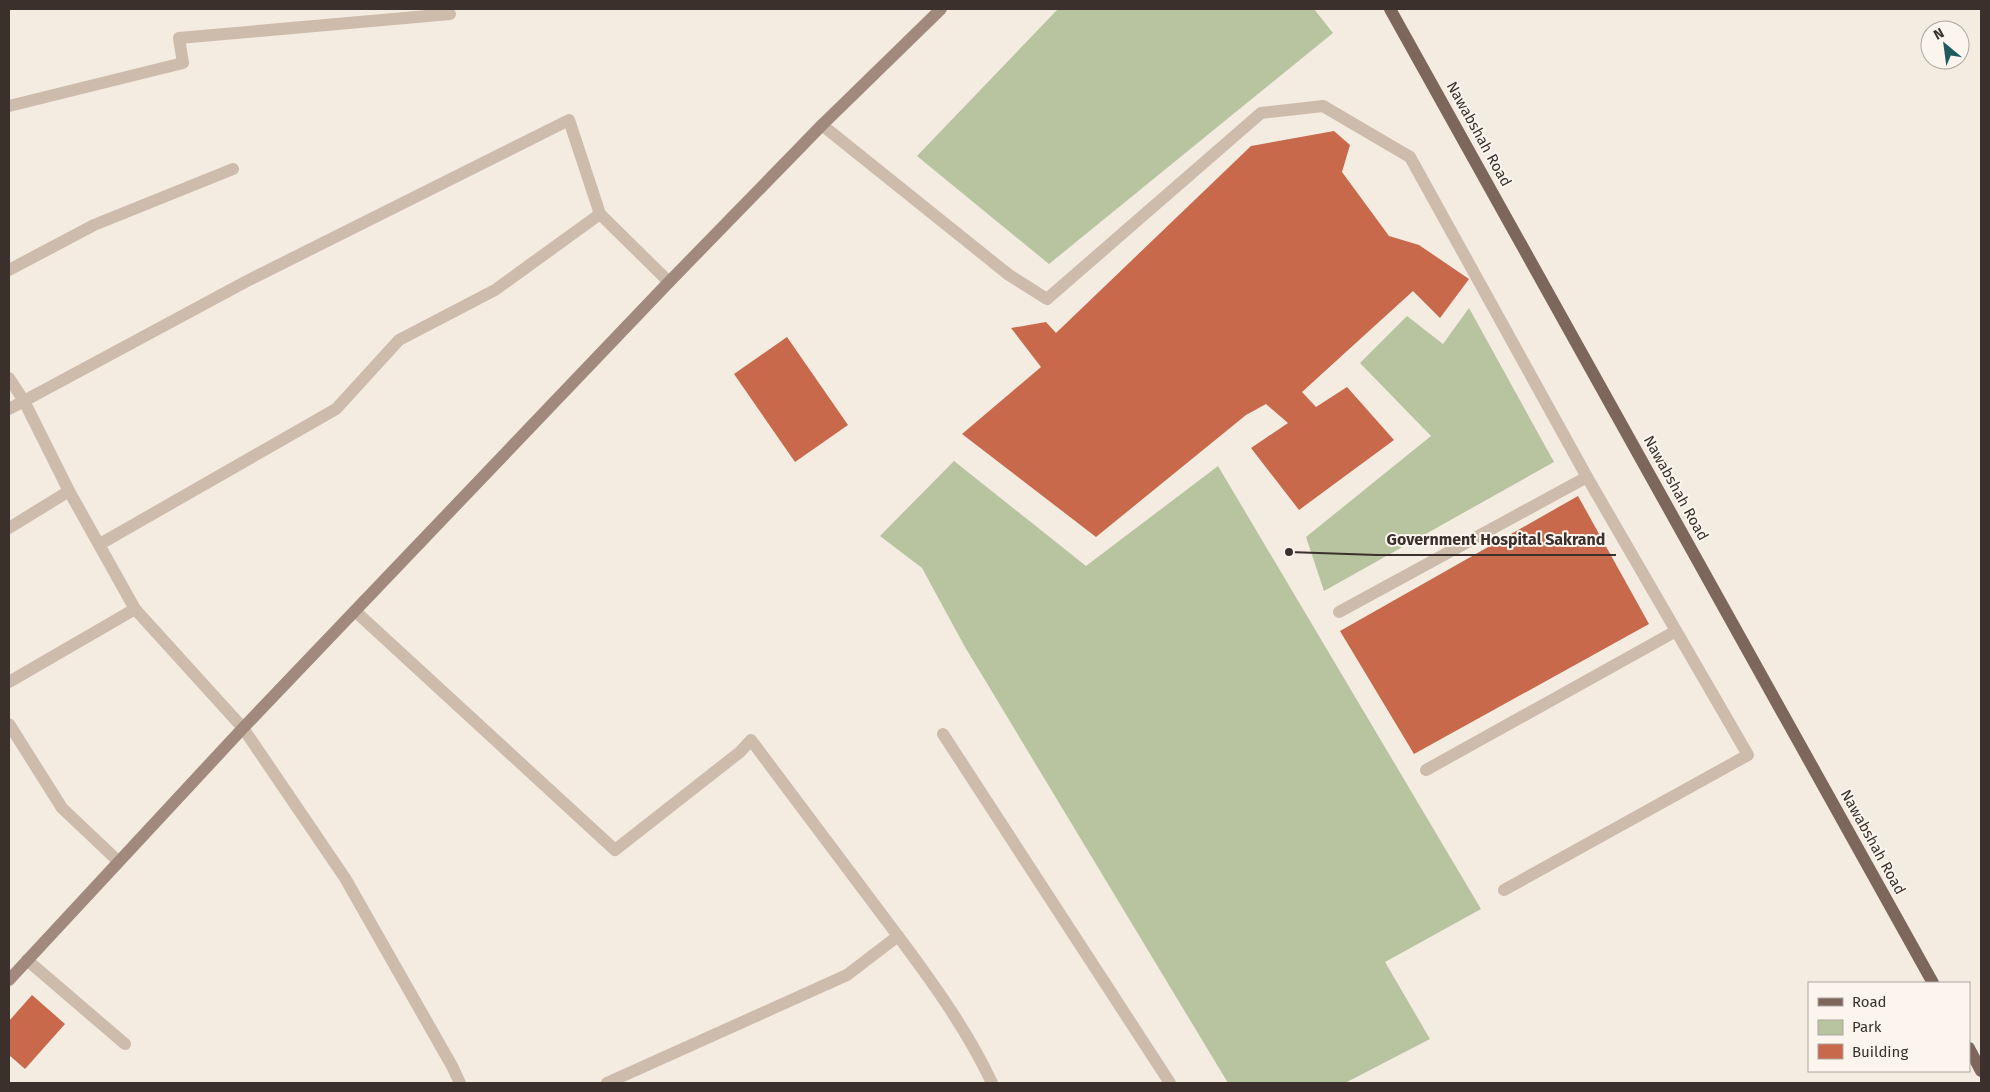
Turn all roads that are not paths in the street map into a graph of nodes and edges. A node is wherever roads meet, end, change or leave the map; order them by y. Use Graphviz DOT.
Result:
graph roads {
  1 [pos="941,9"];
  2 [pos="1390,9"];
  3 [pos="450,14"];
  4 [pos="9,106"];
  5 [pos="822,125"];
  6 [pos="233,169"];
  7 [pos="600,214"];
  8 [pos="9,270"];
  9 [pos="669,282"];
  10 [pos="9,378"];
  11 [pos="24,401"];
  12 [pos="9,409"];
  13 [pos="1587,477"];
  14 [pos="69,491"];
  15 [pos="9,528"];
  16 [pos="100,544"];
  17 [pos="135,609"];
  18 [pos="356,612"];
  19 [pos="1339,612"];
  20 [pos="1676,631"];
  21 [pos="9,682"];
  22 [pos="9,724"];
  23 [pos="243,728"];
  24 [pos="943,734"];
  25 [pos="1426,770"];
  26 [pos="118,861"];
  27 [pos="1504,890"];
  28 [pos="898,936"];
  29 [pos="27,960"];
  30 [pos="9,980"];
  31 [pos="1932,982"];
  32 [pos="125,1044"];
  33 [pos="1970,1050"];
  34 [pos="1981,1070"];
  35 [pos="460,1083"];
  36 [pos="607,1083"];
  37 [pos="992,1083"];
  38 [pos="1170,1083"];
  1 -- 5 [label="main road"];
  2 -- 31 [label="main road, Nawabshah Road"];
  3 -- 4 [label="street"];
  5 -- 9 [label="main road"];
  5 -- 13 [label="street"];
  6 -- 8 [label="street"];
  7 -- 9 [label="street"];
  7 -- 11 [label="street"];
  7 -- 16 [label="street"];
  9 -- 18 [label="main road"];
  10 -- 11 [label="street"];
  11 -- 12 [label="street"];
  11 -- 14 [label="street"];
  13 -- 19 [label="street"];
  13 -- 20 [label="street"];
  14 -- 15 [label="street"];
  14 -- 16 [label="street"];
  16 -- 17 [label="street"];
  17 -- 21 [label="street"];
  17 -- 23 [label="street"];
  18 -- 23 [label="main road"];
  18 -- 28 [label="street"];
  20 -- 25 [label="street"];
  20 -- 27 [label="street"];
  22 -- 26 [label="street"];
  23 -- 26 [label="main road"];
  23 -- 35 [label="street"];
  24 -- 38 [label="street"];
  26 -- 29 [label="main road"];
  28 -- 36 [label="street"];
  28 -- 37 [label="street"];
  29 -- 30 [label="main road"];
  29 -- 32 [label="street"];
  33 -- 34 [label="main road"];
}
